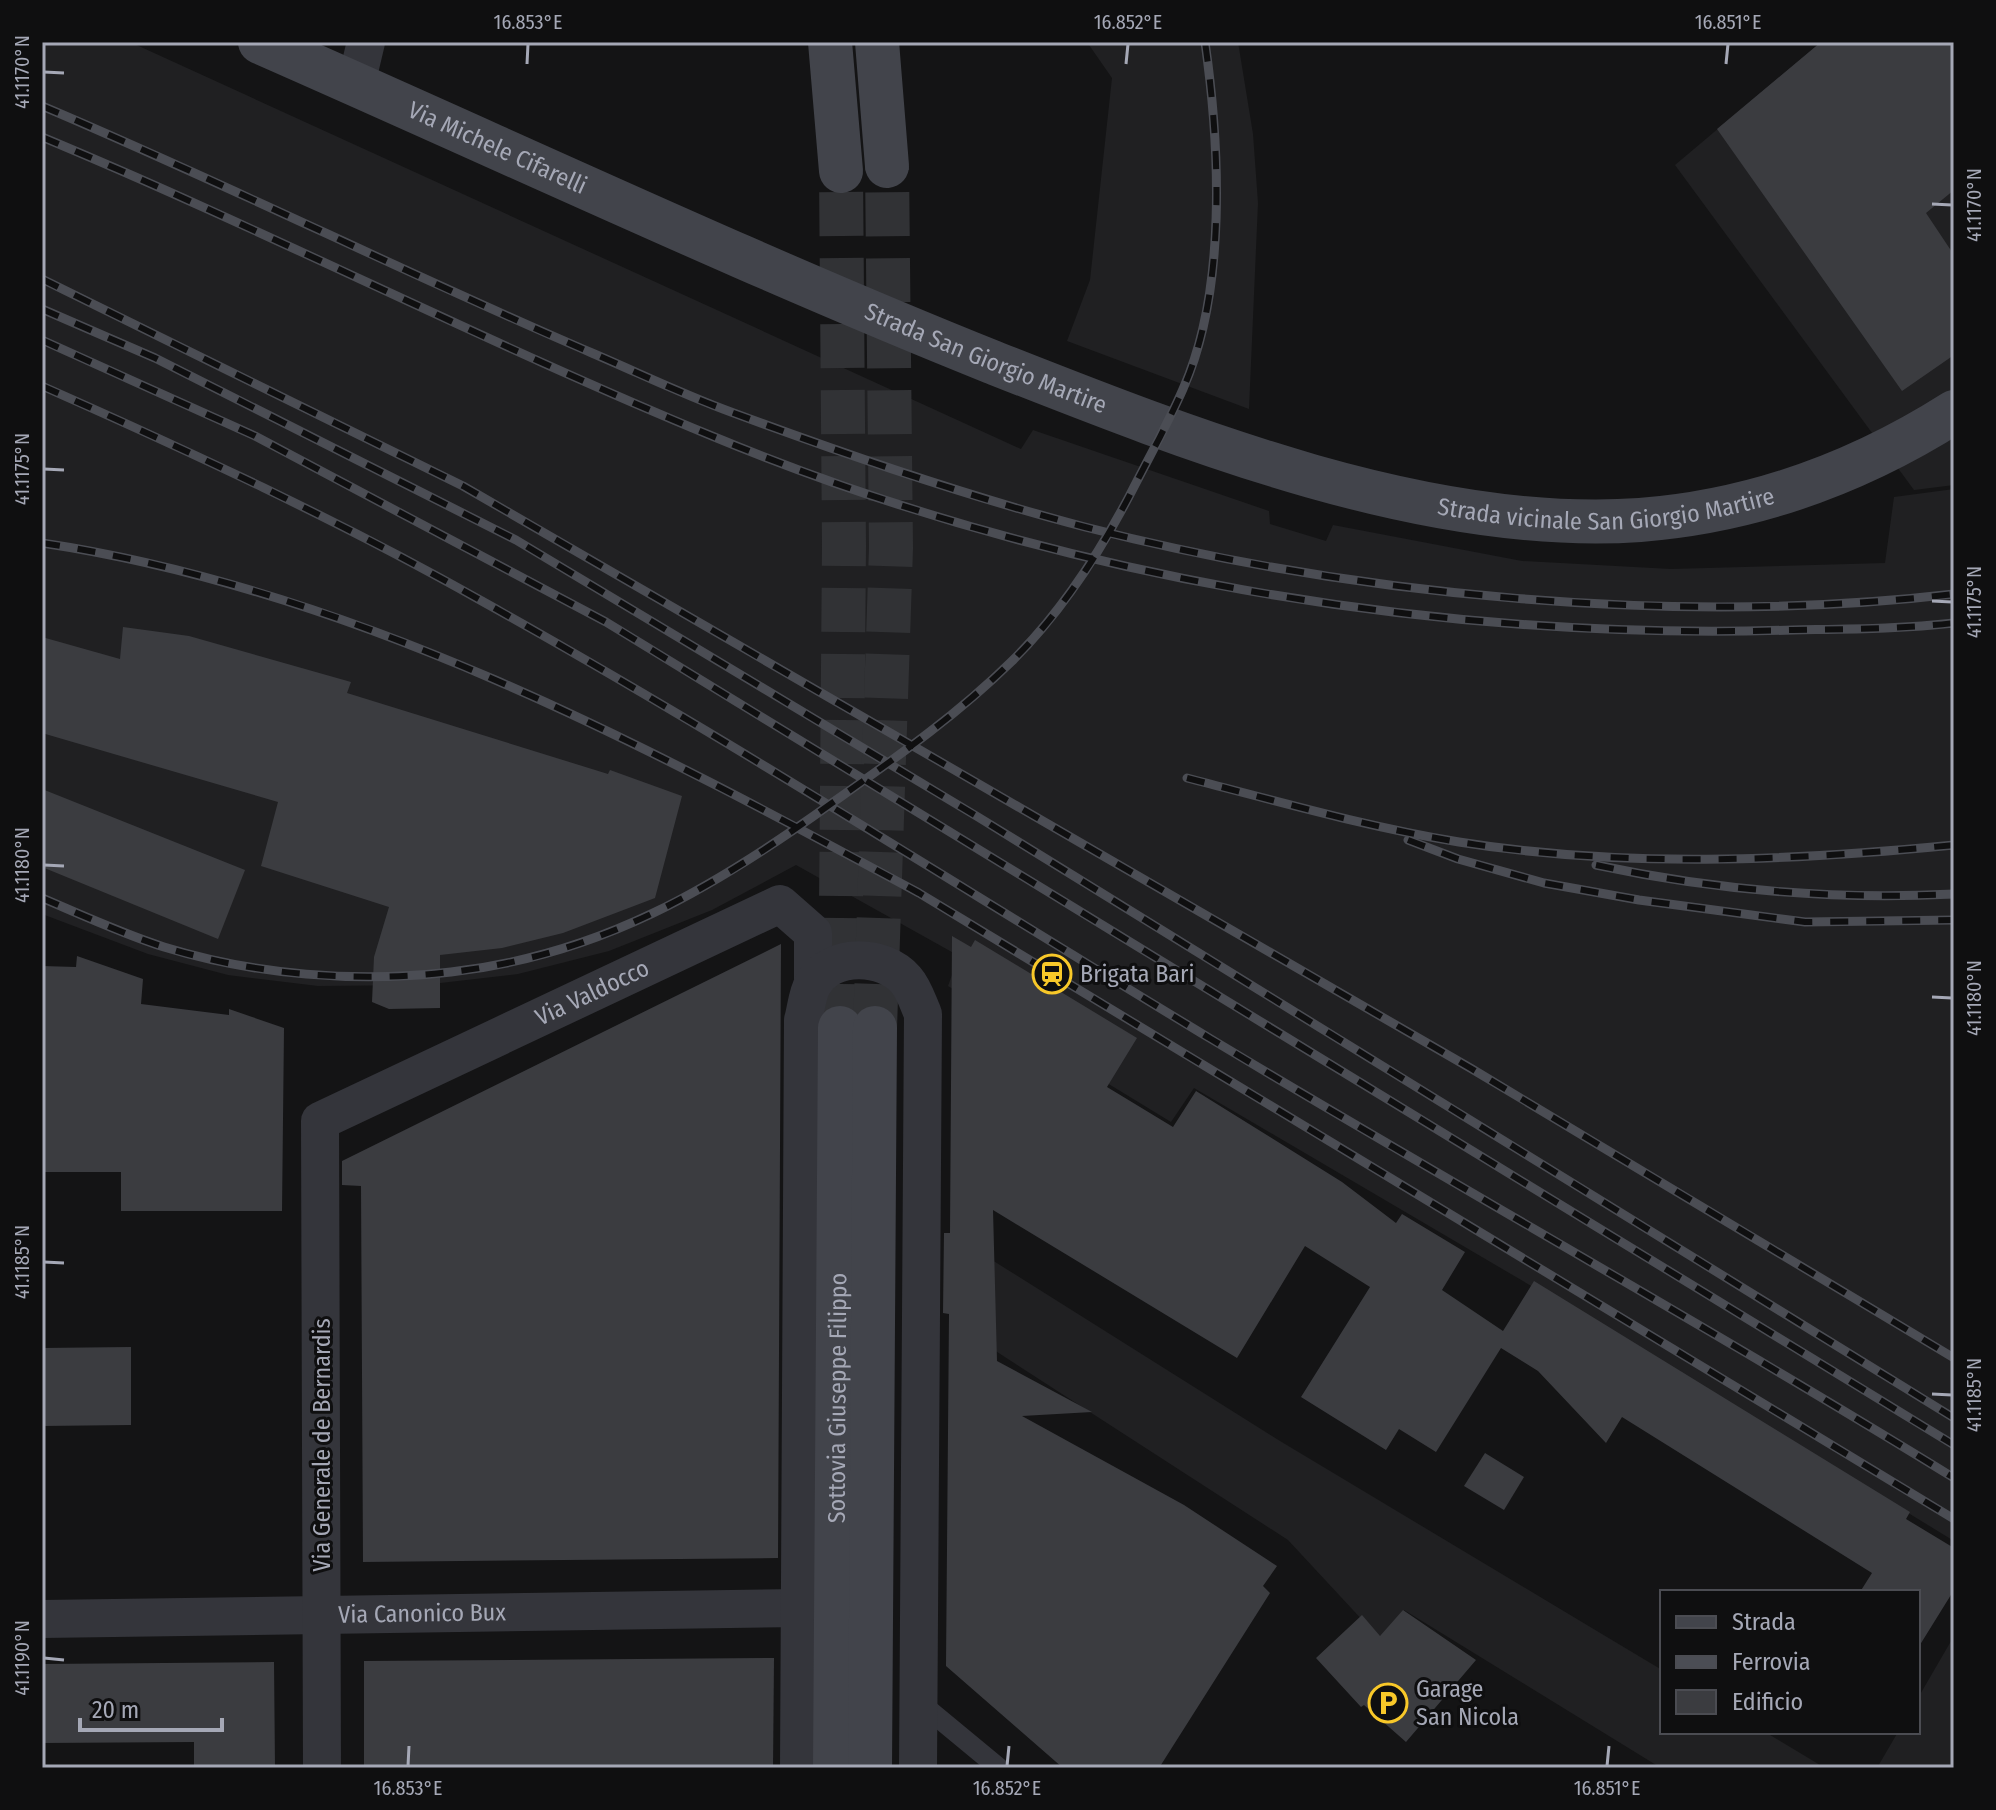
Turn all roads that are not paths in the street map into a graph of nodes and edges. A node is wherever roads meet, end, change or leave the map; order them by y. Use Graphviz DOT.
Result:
graph roads {
  1 [pos="260,42"];
  2 [pos="366,42"];
  3 [pos="830,42"];
  4 [pos="877,42"];
  5 [pos="356,84"];
  6 [pos="887,166"];
  7 [pos="841,171"];
  8 [pos="733,255"];
  9 [pos="1954,412"];
  10 [pos="1243,454"];
  11 [pos="813,983"];
  12 [pos="320,1121"];
  13 [pos="800,1608"];
  14 [pos="322,1615"];
  15 [pos="42,1619"];
  16 [pos="918,1701"];
  17 [pos="322,1768"];
  18 [pos="799,1768"];
  19 [pos="835,1768"];
  20 [pos="870,1768"];
  21 [pos="918,1768"];
  22 [pos="999,1768"];
  1 -- 5 [label="main road, Via Michele Cifarelli"];
  2 -- 5 [label="street"];
  3 -- 7 [label="main road"];
  4 -- 6 [label="main road"];
  5 -- 8 [label="main road, Via Michele Cifarelli"];
  8 -- 10 [label="main road, Strada San Giorgio Martire"];
  9 -- 10 [label="main road, Strada vicinale San Giorgio Martire"];
  11 -- 12 [label="street, Via Valdocco"];
  11 -- 13 [label="street"];
  11 -- 16 [label="street"];
  12 -- 14 [label="street, Via Generale de Bernardis"];
  13 -- 14 [label="street, Via Canonico Bux"];
  13 -- 18 [label="street"];
  14 -- 15 [label="street, Via Canonico Bux"];
  14 -- 17 [label="street, Via Generale de Bernardis"];
  16 -- 21 [label="street"];
  16 -- 22 [label="lane"];
  19 -- 20 [label="main road, Sottovia Giuseppe Filippo"];
}
